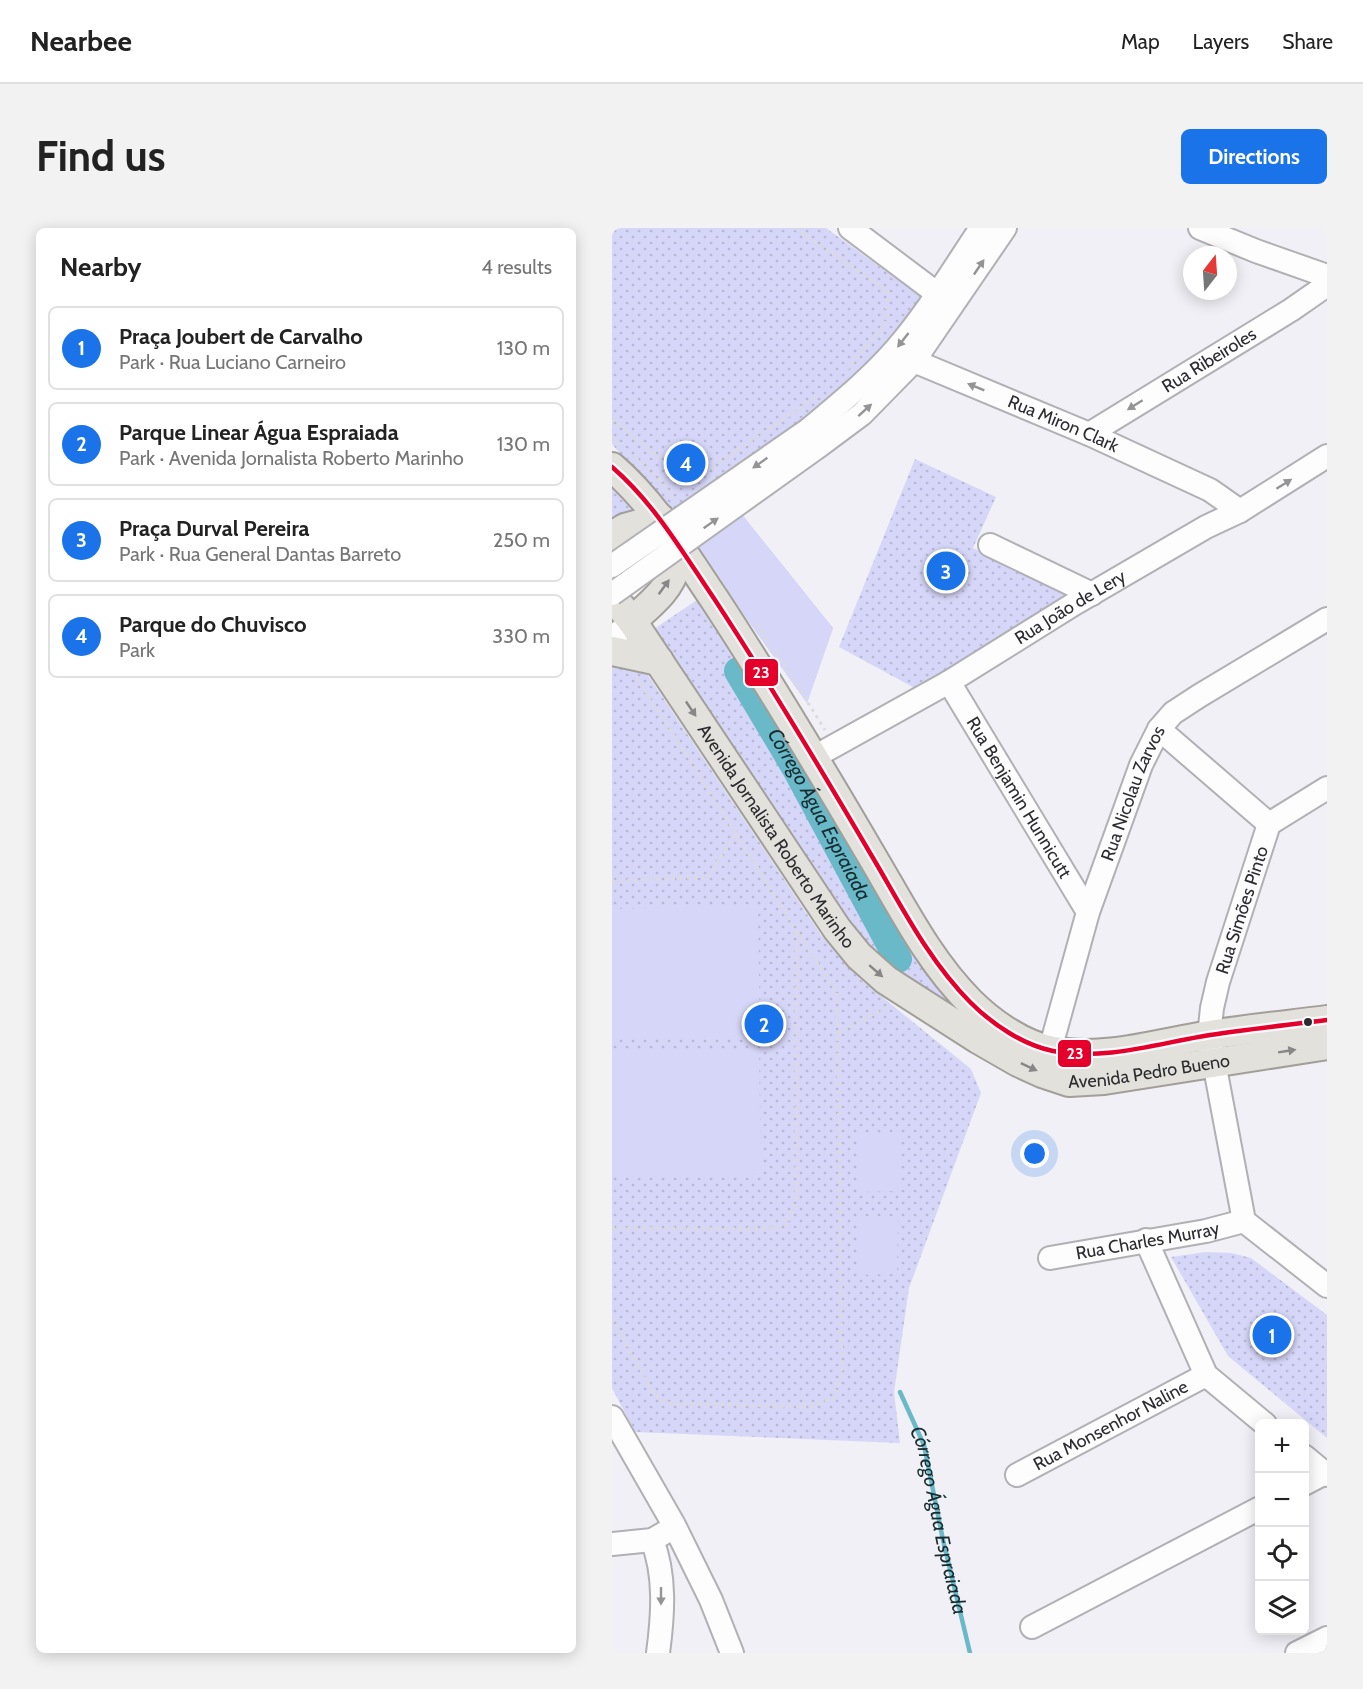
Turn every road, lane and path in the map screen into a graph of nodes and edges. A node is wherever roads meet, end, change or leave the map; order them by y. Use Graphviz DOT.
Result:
graph roads {
  1 [pos="795,228"];
  2 [pos="850,228"];
  3 [pos="981,228"];
  4 [pos="1005,228"];
  5 [pos="1200,228"];
  6 [pos="1256,251"];
  7 [pos="1327,276"];
  8 [pos="1327,285"];
  9 [pos="944,299"];
  10 [pos="1291,310"];
  11 [pos="914,361"];
  12 [pos="844,374"];
  13 [pos="828,388"];
  14 [pos="612,419"];
  15 [pos="1089,434"];
  16 [pos="814,438"];
  17 [pos="1327,456"];
  18 [pos="612,467"];
  19 [pos="1210,490"];
  20 [pos="1240,511"];
  21 [pos="660,518"];
  22 [pos="1206,527"];
  23 [pos="612,536"];
  24 [pos="677,543"];
  25 [pos="990,545"];
  26 [pos="612,566"];
  27 [pos="1092,594"];
  28 [pos="612,595"];
  29 [pos="1327,619"];
  30 [pos="622,630"];
  31 [pos="612,651"];
  32 [pos="659,661"];
  33 [pos="634,674"];
  34 [pos="950,682"];
  35 [pos="1159,729"];
  36 [pos="814,757"];
  37 [pos="1327,788"];
  38 [pos="1269,824"];
  39 [pos="736,833"];
  40 [pos="612,881"];
  41 [pos="1088,912"];
  42 [pos="796,930"];
  43 [pos="895,1002"];
  44 [pos="1327,1020"];
  45 [pos="837,1034"];
  46 [pos="978,1039"];
  47 [pos="1327,1045"];
  48 [pos="1211,1049"];
  49 [pos="1050,1050"];
  50 [pos="1244,1221"];
  51 [pos="612,1228"];
  52 [pos="1146,1240"];
  53 [pos="1050,1258"];
  54 [pos="1327,1286"];
  55 [pos="612,1318"];
  56 [pos="1206,1375"];
  57 [pos="612,1417"];
  58 [pos="1259,1419"];
  59 [pos="1309,1459"];
  60 [pos="1326,1474"];
  61 [pos="1017,1475"];
  62 [pos="1309,1482"];
  63 [pos="1255,1511"];
  64 [pos="674,1525"];
  65 [pos="652,1540"];
  66 [pos="612,1544"];
  67 [pos="1032,1627"];
  68 [pos="1327,1638"];
  69 [pos="658,1653"];
  70 [pos="732,1653"];
  71 [pos="1297,1653"];
  1 -- 12 [label="path"];
  2 -- 9 [label="street"];
  3 -- 9 [label="street"];
  9 -- 4 [label="street, one-way"];
  5 -- 6 [label="street"];
  6 -- 7 [label="street"];
  6 -- 10 [label="street"];
  8 -- 10 [label="street, Rua Ribeiroles"];
  9 -- 11 [label="street"];
  9 -- 16 [label="street, one-way"];
  10 -- 15 [label="street, Rua Ribeiroles, one-way"];
  15 -- 11 [label="street, Rua Miron Clark, one-way"];
  16 -- 11 [label="street, one-way"];
  13 -- 14 [label="path"];
  15 -- 19 [label="street, Rua Miron Clark"];
  16 -- 26 [label="street, one-way, bridge"];
  28 -- 16 [label="street, one-way, bridge"];
  20 -- 17 [label="street, Rua João de Lery, one-way"];
  18 -- 21 [label="main road"];
  19 -- 20 [label="street, Rua Miron Clark"];
  19 -- 22 [label="street"];
  20 -- 22 [label="street, Rua João de Lery"];
  21 -- 23 [label="main road"];
  21 -- 24 [label="main road"];
  22 -- 27 [label="street, Rua João de Lery"];
  30 -- 24 [label="main road, one-way"];
  24 -- 36 [label="main road"];
  25 -- 27 [label="street"];
  27 -- 34 [label="street, Rua João de Lery"];
  28 -- 30 [label="main road, Avenida Jornalista Roberto Marinho"];
  29 -- 35 [label="street, Rua Nicolau Zarvos"];
  30 -- 32 [label="main road, Avenida Jornalista Roberto Marinho"];
  31 -- 32 [label="main road"];
  32 -- 46 [label="main road, Avenida Jornalista Roberto Marinho, one-way"];
  33 -- 39 [label="path"];
  34 -- 36 [label="street, Rua João de Lery"];
  34 -- 41 [label="street, Rua Benjamin Hunnicutt"];
  35 -- 38 [label="street"];
  35 -- 41 [label="street, Rua Nicolau Zarvos"];
  36 -- 49 [label="main road, Avenida Pedro Bueno"];
  37 -- 38 [label="street, Rua Simões Pinto"];
  38 -- 48 [label="street, Rua Simões Pinto"];
  39 -- 40 [label="path"];
  39 -- 42 [label="path"];
  41 -- 49 [label="street, Rua Nicolau Zarvos"];
  42 -- 45 [label="path"];
  42 -- 51 [label="path"];
  43 -- 45 [label="path"];
  44 -- 48 [label="main road, Avenida Pedro Bueno"];
  45 -- 55 [label="path"];
  46 -- 48 [label="main road, Avenida Pedro Bueno, one-way"];
  48 -- 47 [label="main road, Avenida Pedro Bueno, one-way"];
  48 -- 49 [label="main road, Avenida Pedro Bueno"];
  48 -- 50 [label="street, Rua Simões Pinto"];
  50 -- 52 [label="street, Rua Charles Murray"];
  50 -- 54 [label="street"];
  52 -- 53 [label="street, Rua Charles Murray"];
  52 -- 56 [label="street"];
  56 -- 58 [label="street"];
  56 -- 61 [label="street, Rua Monsenhor Naline"];
  57 -- 64 [label="street"];
  59 -- 60 [label="street"];
  60 -- 62 [label="street"];
  63 -- 67 [label="street"];
  64 -- 65 [label="street"];
  64 -- 70 [label="street"];
  65 -- 66 [label="street"];
  65 -- 69 [label="street, one-way"];
  68 -- 71 [label="street"];
}
